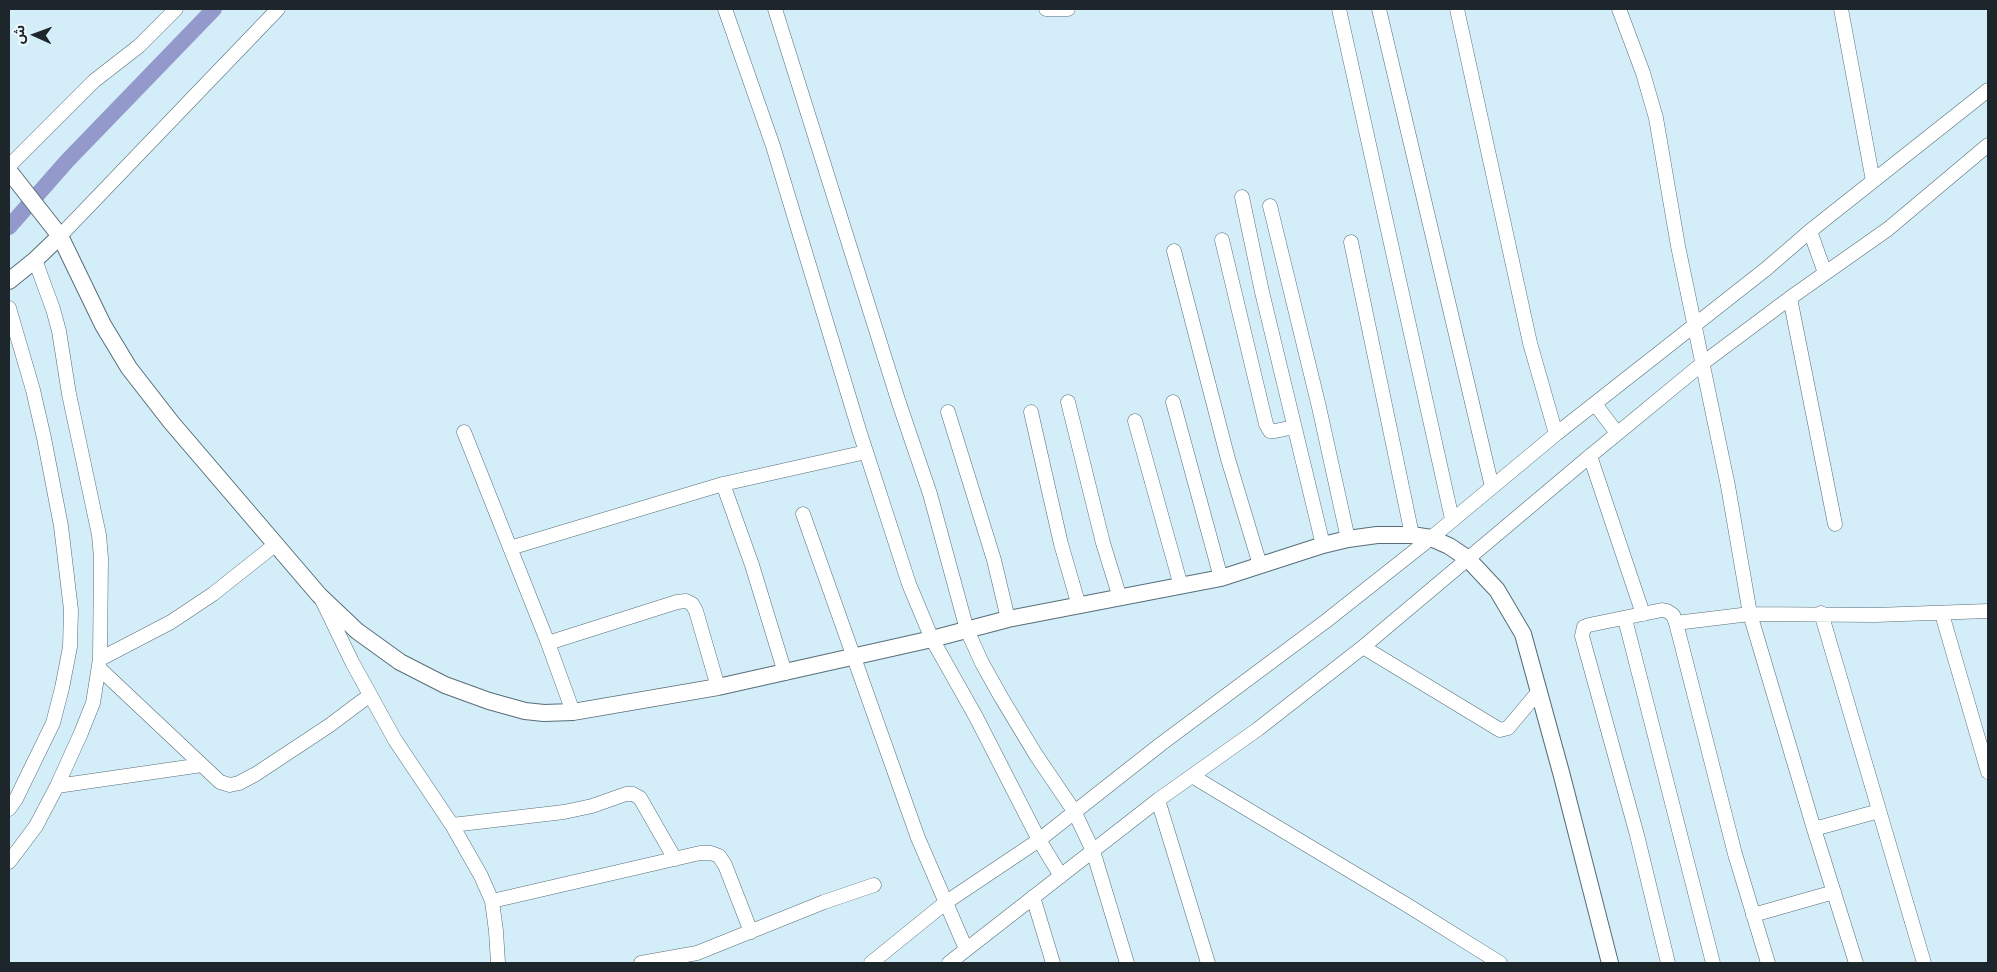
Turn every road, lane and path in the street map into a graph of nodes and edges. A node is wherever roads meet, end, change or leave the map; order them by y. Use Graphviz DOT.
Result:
graph roads {
  1 [pos="176,9"];
  2 [pos="278,9"];
  3 [pos="725,9"];
  4 [pos="775,9"];
  5 [pos="1046,9"];
  6 [pos="1068,9"];
  7 [pos="1339,9"];
  8 [pos="1379,9"];
  9 [pos="1456,9"];
  10 [pos="1619,9"];
  11 [pos="1841,9"];
  12 [pos="1988,90"];
  13 [pos="1988,145"];
  14 [pos="11,172"];
  15 [pos="1873,181"];
  16 [pos="1242,197"];
  17 [pos="1270,206"];
  18 [pos="1810,231"];
  19 [pos="60,236"];
  20 [pos="1222,240"];
  21 [pos="1351,242"];
  22 [pos="1174,251"];
  23 [pos="35,260"];
  24 [pos="1825,273"];
  25 [pos="9,281"];
  26 [pos="1790,298"];
  27 [pos="9,308"];
  28 [pos="1694,325"];
  29 [pos="1704,363"];
  30 [pos="1068,402"];
  31 [pos="1173,402"];
  32 [pos="1595,404"];
  33 [pos="948,412"];
  34 [pos="1031,412"];
  35 [pos="1135,421"];
  36 [pos="1294,428"];
  37 [pos="464,432"];
  38 [pos="1556,434"];
  39 [pos="1617,434"];
  40 [pos="866,452"];
  41 [pos="1590,456"];
  42 [pos="723,484"];
  43 [pos="1492,487"];
  44 [pos="803,514"];
  45 [pos="1452,519"];
  46 [pos="1835,524"];
  47 [pos="1412,535"];
  48 [pos="1431,538"];
  49 [pos="1348,539"];
  50 [pos="276,544"];
  51 [pos="1323,545"];
  52 [pos="510,548"];
  53 [pos="1467,558"];
  54 [pos="1260,565"];
  55 [pos="1220,578"];
  56 [pos="1181,586"];
  57 [pos="320,595"];
  58 [pos="1120,598"];
  59 [pos="1079,606"];
  60 [pos="1988,611"];
  61 [pos="1821,613"];
  62 [pos="1643,614"];
  63 [pos="1750,614"];
  64 [pos="1942,614"];
  65 [pos="1008,619"];
  66 [pos="1625,619"];
  67 [pos="1676,624"];
  68 [pos="968,630"];
  69 [pos="932,639"];
  70 [pos="548,643"];
  71 [pos="1363,647"];
  72 [pos="852,657"];
  73 [pos="100,664"];
  74 [pos="785,673"];
  75 [pos="718,687"];
  76 [pos="1539,691"];
  77 [pos="370,695"];
  78 [pos="573,712"];
  79 [pos="202,765"];
  80 [pos="1988,772"];
  81 [pos="1192,776"];
  82 [pos="58,786"];
  83 [pos="1158,800"];
  84 [pos="9,809"];
  85 [pos="1074,811"];
  86 [pos="1879,811"];
  87 [pos="452,825"];
  88 [pos="1814,829"];
  89 [pos="1039,840"];
  90 [pos="1093,851"];
  91 [pos="675,859"];
  92 [pos="9,862"];
  93 [pos="1061,876"];
  94 [pos="874,885"];
  95 [pos="1834,892"];
  96 [pos="1033,898"];
  97 [pos="492,901"];
  98 [pos="945,903"];
  99 [pos="1753,915"];
  100 [pos="751,932"];
  101 [pos="966,950"];
  102 [pos="498,963"];
  103 [pos="641,963"];
  104 [pos="871,963"];
  105 [pos="949,963"];
  106 [pos="1053,963"];
  107 [pos="1127,963"];
  108 [pos="1208,963"];
  109 [pos="1500,963"];
  110 [pos="1610,963"];
  111 [pos="1668,963"];
  112 [pos="1712,963"];
  113 [pos="1768,963"];
  114 [pos="1856,963"];
  115 [pos="1924,963"];
  1 -- 14 [label="street"];
  2 -- 19 [label="street"];
  3 -- 40 [label="street"];
  4 -- 68 [label="street"];
  5 -- 6 [label="street"];
  7 -- 45 [label="street"];
  8 -- 43 [label="street"];
  9 -- 38 [label="street"];
  10 -- 28 [label="street"];
  11 -- 15 [label="street"];
  12 -- 15 [label="street"];
  13 -- 24 [label="street"];
  14 -- 19 [label="street"];
  15 -- 18 [label="street"];
  16 -- 36 [label="street"];
  17 -- 49 [label="street"];
  18 -- 24 [label="street"];
  18 -- 28 [label="street"];
  19 -- 23 [label="street"];
  19 -- 50 [label="street"];
  20 -- 36 [label="street"];
  21 -- 47 [label="street"];
  22 -- 54 [label="street"];
  23 -- 25 [label="street"];
  23 -- 73 [label="street"];
  24 -- 26 [label="street"];
  26 -- 29 [label="street"];
  26 -- 46 [label="street"];
  27 -- 84 [label="street"];
  28 -- 29 [label="street"];
  28 -- 32 [label="street"];
  29 -- 39 [label="street"];
  29 -- 63 [label="street"];
  30 -- 58 [label="street"];
  31 -- 55 [label="street"];
  32 -- 38 [label="street"];
  32 -- 39 [label="street"];
  33 -- 65 [label="street"];
  34 -- 59 [label="street"];
  35 -- 56 [label="street"];
  36 -- 51 [label="street"];
  37 -- 52 [label="street"];
  38 -- 43 [label="street"];
  39 -- 41 [label="street"];
  40 -- 42 [label="street"];
  40 -- 69 [label="street"];
  41 -- 53 [label="street"];
  41 -- 62 [label="street"];
  42 -- 52 [label="street"];
  42 -- 74 [label="street"];
  43 -- 45 [label="street"];
  44 -- 72 [label="street"];
  45 -- 48 [label="street"];
  47 -- 48 [label="street"];
  47 -- 49 [label="street"];
  48 -- 53 [label="street"];
  48 -- 85 [label="street"];
  49 -- 51 [label="street"];
  50 -- 57 [label="street"];
  50 -- 73 [label="street"];
  51 -- 54 [label="street"];
  52 -- 70 [label="street"];
  53 -- 71 [label="street"];
  53 -- 76 [label="street"];
  54 -- 55 [label="street"];
  55 -- 56 [label="street"];
  56 -- 58 [label="street"];
  57 -- 77 [label="street"];
  57 -- 78 [label="street"];
  58 -- 59 [label="street"];
  59 -- 65 [label="street"];
  60 -- 64 [label="street"];
  61 -- 63 [label="street"];
  61 -- 64 [label="street"];
  61 -- 86 [label="street"];
  62 -- 66 [label="street"];
  62 -- 67 [label="street"];
  63 -- 67 [label="street"];
  63 -- 88 [label="street"];
  64 -- 80 [label="street"];
  65 -- 68 [label="street"];
  66 -- 111 [label="street"];
  66 -- 112 [label="street"];
  67 -- 99 [label="street"];
  68 -- 69 [label="street"];
  68 -- 85 [label="street"];
  69 -- 72 [label="street"];
  69 -- 89 [label="street"];
  70 -- 75 [label="street"];
  70 -- 78 [label="street"];
  71 -- 76 [label="street"];
  71 -- 81 [label="street"];
  72 -- 74 [label="street"];
  72 -- 98 [label="street"];
  73 -- 79 [label="street"];
  73 -- 82 [label="street"];
  74 -- 75 [label="street"];
  75 -- 78 [label="street"];
  76 -- 110 [label="street"];
  77 -- 79 [label="street"];
  77 -- 87 [label="street"];
  79 -- 82 [label="street"];
  81 -- 83 [label="street"];
  81 -- 109 [label="street"];
  82 -- 92 [label="street"];
  83 -- 90 [label="street"];
  83 -- 108 [label="street"];
  85 -- 89 [label="street"];
  85 -- 90 [label="street"];
  86 -- 88 [label="street"];
  86 -- 115 [label="street"];
  87 -- 91 [label="street"];
  87 -- 97 [label="street"];
  88 -- 95 [label="street"];
  89 -- 93 [label="street"];
  89 -- 98 [label="street"];
  90 -- 93 [label="street"];
  90 -- 107 [label="street"];
  91 -- 97 [label="street"];
  91 -- 100 [label="street"];
  93 -- 96 [label="street"];
  94 -- 100 [label="street"];
  95 -- 99 [label="street"];
  95 -- 114 [label="street"];
  96 -- 101 [label="street"];
  96 -- 106 [label="street"];
  97 -- 102 [label="street"];
  98 -- 101 [label="street"];
  98 -- 104 [label="street"];
  99 -- 113 [label="street"];
  100 -- 103 [label="street"];
  101 -- 105 [label="street"];
}
